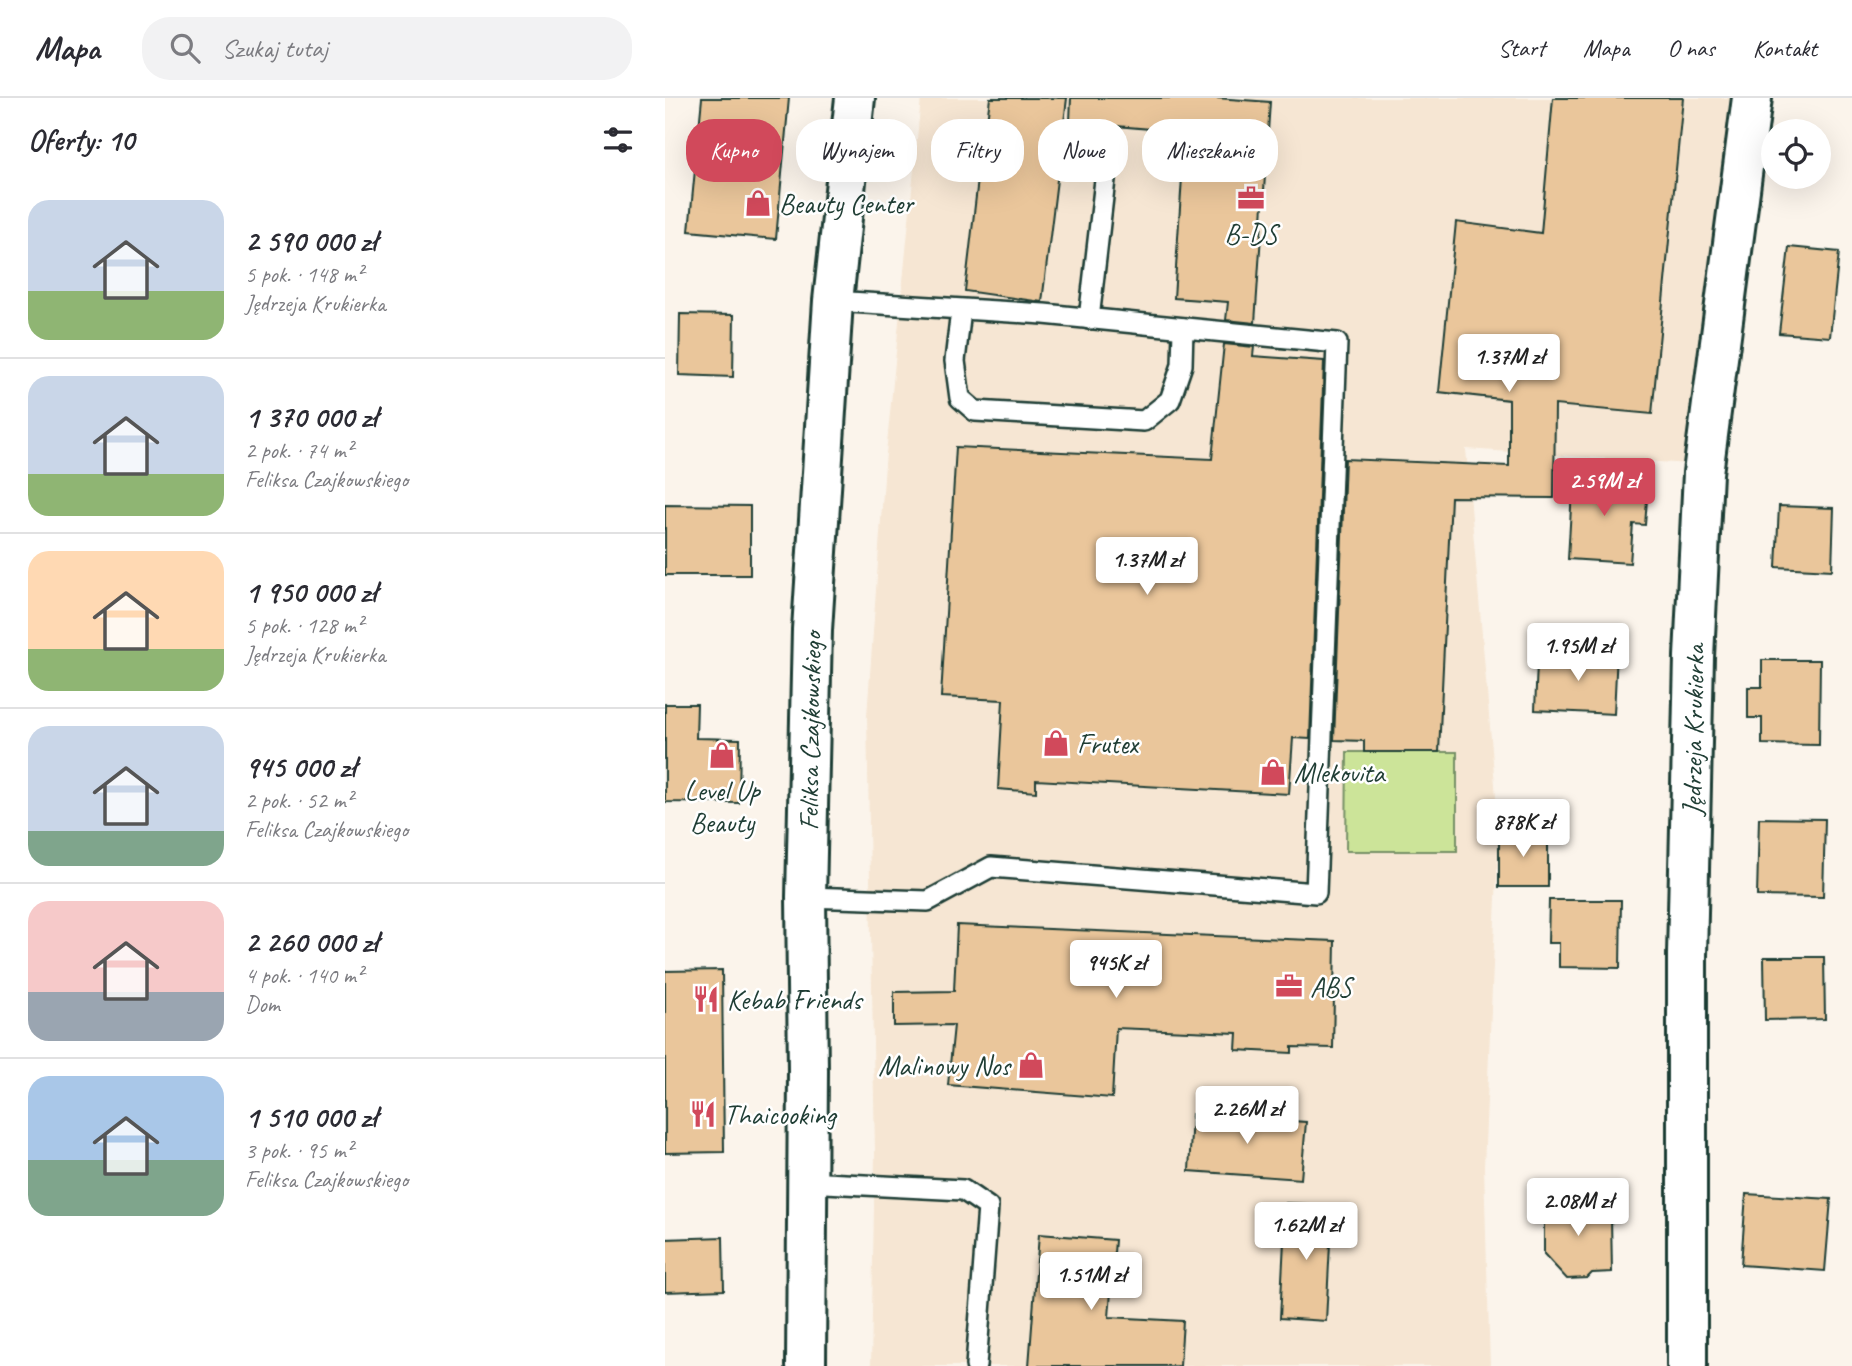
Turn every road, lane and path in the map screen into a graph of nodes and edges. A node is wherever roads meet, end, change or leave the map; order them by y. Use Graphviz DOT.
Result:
graph roads {
  1 [pos="855,98"];
  2 [pos="1752,98"];
  3 [pos="1105,182"];
  4 [pos="834,301"];
  5 [pos="961,310"];
  6 [pos="1089,319"];
  7 [pos="1183,328"];
  8 [pos="806,897"];
  9 [pos="805,1182"];
  10 [pos="806,1366"];
  11 [pos="976,1366"];
  12 [pos="1687,1366"];
  1 -- 4 [label="street, Feliksa Czajkowskiego"];
  2 -- 12 [label="street, Jędrzeja Krukierka"];
  3 -- 6 [label="lane"];
  4 -- 5 [label="lane"];
  4 -- 8 [label="street, Feliksa Czajkowskiego"];
  5 -- 6 [label="lane"];
  5 -- 7 [label="lane"];
  6 -- 7 [label="lane"];
  7 -- 8 [label="lane"];
  8 -- 9 [label="street, Feliksa Czajkowskiego"];
  9 -- 10 [label="street, Feliksa Czajkowskiego"];
  9 -- 11 [label="lane"];
}
